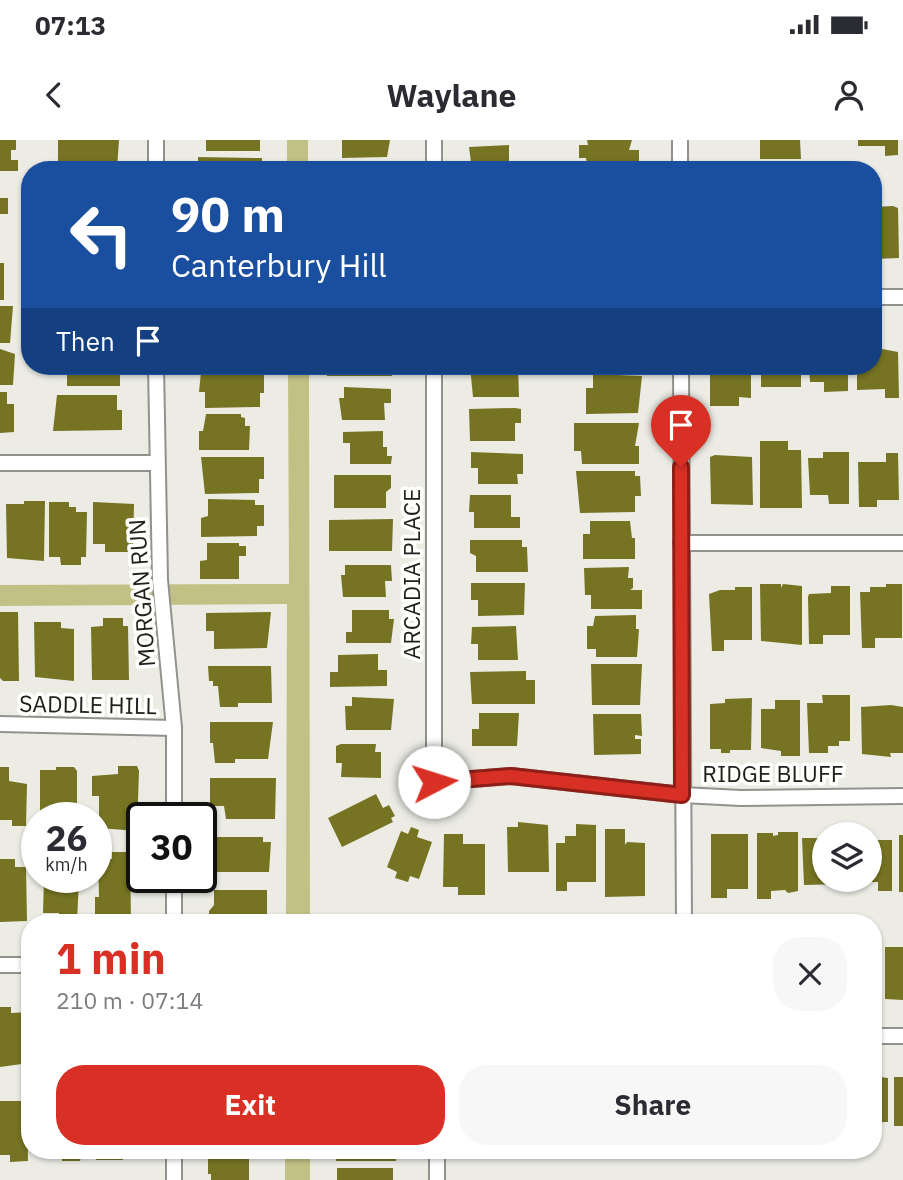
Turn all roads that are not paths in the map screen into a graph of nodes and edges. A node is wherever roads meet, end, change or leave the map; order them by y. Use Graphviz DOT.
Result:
graph roads {
  1 [pos="156,140"];
  2 [pos="434,140"];
  3 [pos="680,140"];
  4 [pos="156,161"];
  5 [pos="434,161"];
  6 [pos="680,161"];
  7 [pos="882,297"];
  8 [pos="903,297"];
  9 [pos="156,375"];
  10 [pos="434,375"];
  11 [pos="681,375"];
  12 [pos="0,463"];
  13 [pos="156,463"];
  14 [pos="681,543"];
  15 [pos="903,543"];
  16 [pos="0,724"];
  17 [pos="174,728"];
  18 [pos="434,782"];
  19 [pos="682,795"];
  20 [pos="903,796"];
  21 [pos="174,802"];
  22 [pos="174,893"];
  23 [pos="174,914"];
  24 [pos="684,914"];
  25 [pos="0,965"];
  26 [pos="21,965"];
  27 [pos="882,1036"];
  28 [pos="903,1036"];
  29 [pos="174,1159"];
  30 [pos="437,1159"];
  31 [pos="174,1180"];
  32 [pos="437,1180"];
  1 -- 4 [label="street"];
  2 -- 5 [label="street"];
  3 -- 6 [label="street"];
  7 -- 8 [label="street"];
  9 -- 13 [label="street, MORGAN RUN"];
  10 -- 18 [label="street, ARCADIA PLACE"];
  11 -- 14 [label="street"];
  12 -- 13 [label="street"];
  13 -- 17 [label="street, MORGAN RUN"];
  14 -- 15 [label="street"];
  14 -- 19 [label="street"];
  16 -- 17 [label="street, SADDLE HILL"];
  17 -- 21 [label="street, MORGAN RUN"];
  18 -- 19 [label="street, RIDGE BLUFF"];
  19 -- 20 [label="street, RIDGE BLUFF"];
  19 -- 24 [label="street"];
  22 -- 23 [label="street"];
  25 -- 26 [label="street"];
  27 -- 28 [label="street"];
  29 -- 31 [label="street"];
  30 -- 32 [label="street"];
}
